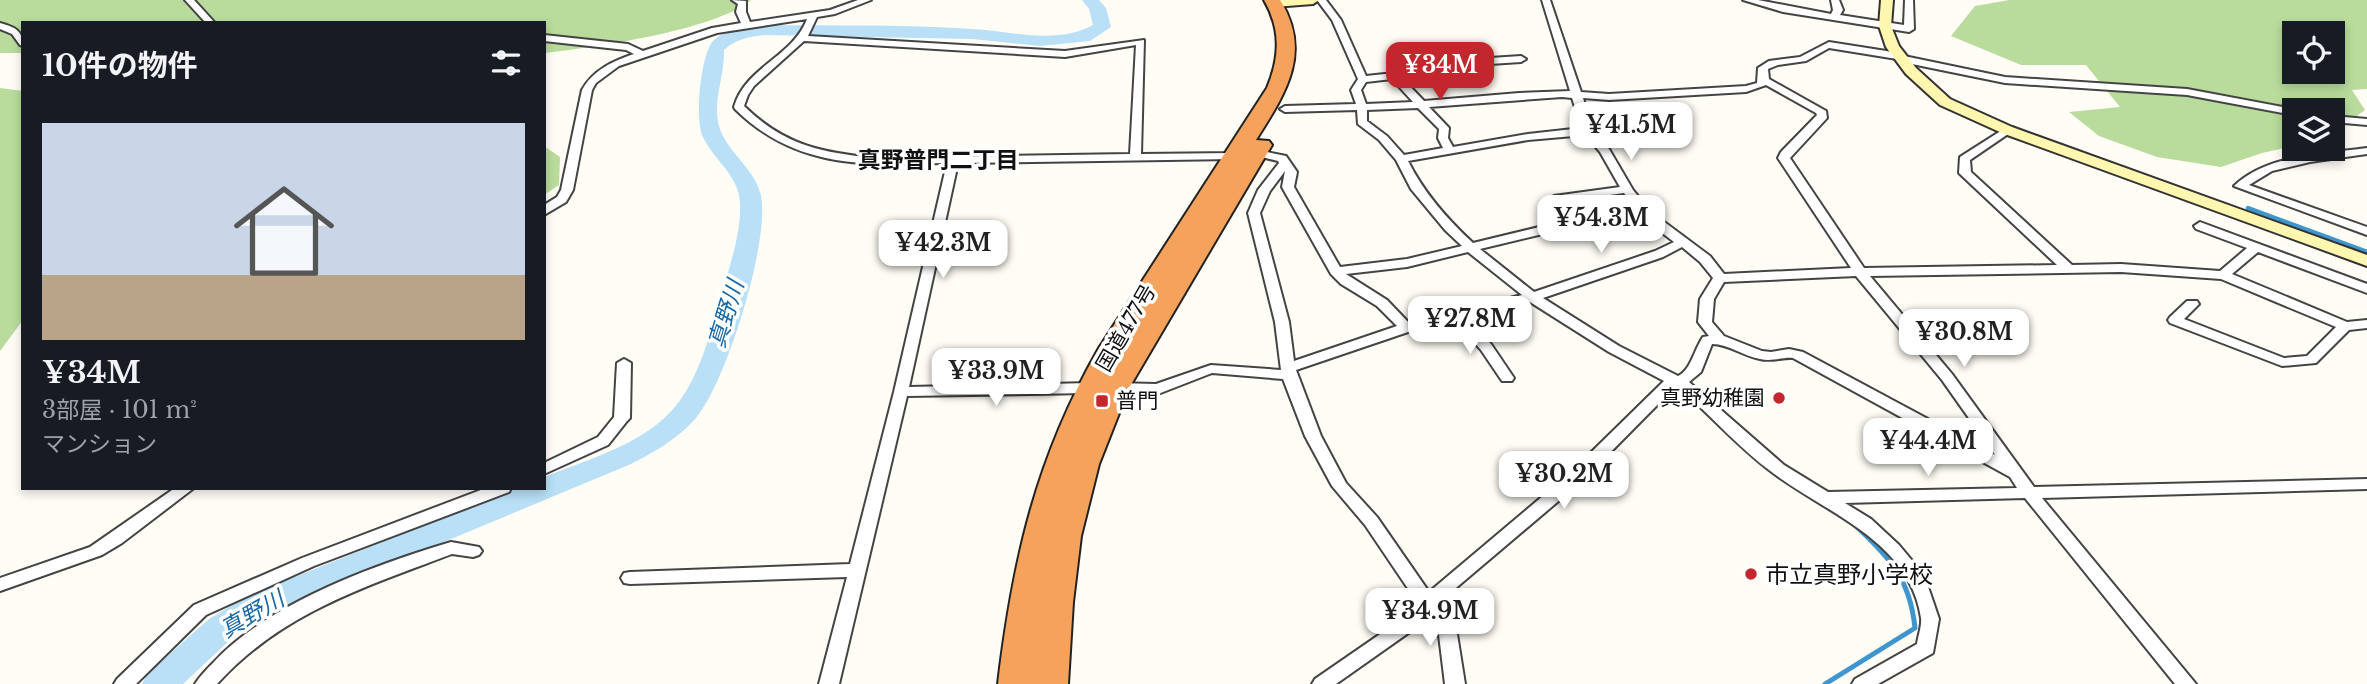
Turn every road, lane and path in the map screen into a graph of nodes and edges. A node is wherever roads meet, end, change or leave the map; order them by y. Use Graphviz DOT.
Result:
graph roads {
  1 [pos="189,0"];
  2 [pos="736,0"];
  3 [pos="867,0"];
  4 [pos="1321,0"];
  5 [pos="1546,0"];
  6 [pos="1747,0"];
  7 [pos="1835,0"];
  8 [pos="1887,0"];
  9 [pos="1909,0"];
  10 [pos="1287,1"];
  11 [pos="1834,18"];
  12 [pos="812,19"];
  13 [pos="209,21"];
  14 [pos="746,24"];
  15 [pos="0,26"];
  16 [pos="1885,26"];
  17 [pos="803,37"];
  18 [pos="546,38"];
  19 [pos="21,40"];
  20 [pos="641,54"];
  21 [pos="1901,57"];
  22 [pos="1521,60"];
  23 [pos="1394,76"];
  24 [pos="1363,79"];
  25 [pos="1764,80"];
  26 [pos="1577,95"];
  27 [pos="1420,104"];
  28 [pos="1362,107"];
  29 [pos="1285,109"];
  30 [pos="2282,111"];
  31 [pos="2345,121"];
  32 [pos="2367,122"];
  33 [pos="2007,130"];
  34 [pos="1588,131"];
  35 [pos="1450,151"];
  36 [pos="2367,151"];
  37 [pos="1246,154"];
  38 [pos="1135,157"];
  39 [pos="1401,159"];
  40 [pos="953,160"];
  41 [pos="1285,163"];
  42 [pos="1628,189"];
  43 [pos="546,210"];
  44 [pos="1647,215"];
  45 [pos="1576,222"];
  46 [pos="2200,226"];
  47 [pos="2367,231"];
  48 [pos="1681,243"];
  49 [pos="1470,247"];
  50 [pos="2255,248"];
  51 [pos="2367,261"];
  52 [pos="2069,269"];
  53 [pos="1336,271"];
  54 [pos="1860,272"];
  55 [pos="2224,275"];
  56 [pos="1720,278"];
  57 [pos="2367,289"];
  58 [pos="1532,297"];
  59 [pos="2192,304"];
  60 [pos="1456,315"];
  61 [pos="2367,324"];
  62 [pos="2345,326"];
  63 [pos="1406,328"];
  64 [pos="1718,338"];
  65 [pos="624,363"];
  66 [pos="1289,371"];
  67 [pos="1507,378"];
  68 [pos="1678,382"];
  69 [pos="1103,388"];
  70 [pos="901,392"];
  71 [pos="546,468"];
  72 [pos="2015,473"];
  73 [pos="2367,484"];
  74 [pos="183,490"];
  75 [pos="498,490"];
  76 [pos="2031,495"];
  77 [pos="1826,498"];
  78 [pos="473,551"];
  79 [pos="856,570"];
  80 [pos="630,578"];
  81 [pos="0,585"];
  82 [pos="1427,603"];
  83 [pos="124,684"];
  84 [pos="205,684"];
  85 [pos="828,684"];
  86 [pos="1016,684"];
  87 [pos="1049,684"];
  88 [pos="1322,684"];
  89 [pos="1455,684"];
  90 [pos="1862,684"];
  91 [pos="2186,684"];
  1 -- 13 [label="street"];
  2 -- 14 [label="street"];
  3 -- 12 [label="street"];
  4 -- 24 [label="street"];
  5 -- 26 [label="street"];
  6 -- 11 [label="street"];
  7 -- 11 [label="street"];
  8 -- 16 [label="street"];
  9 -- 16 [label="street"];
  10 -- 29 [label="highway, 国道477号"];
  10 -- 37 [label="highway, 国道477号"];
  11 -- 16 [label="street"];
  12 -- 14 [label="street"];
  12 -- 17 [label="street"];
  14 -- 20 [label="street"];
  15 -- 19 [label="street"];
  16 -- 21 [label="street"];
  17 -- 38 [label="street"];
  17 -- 40 [label="street"];
  18 -- 20 [label="street"];
  20 -- 43 [label="street"];
  21 -- 25 [label="street"];
  21 -- 30 [label="street"];
  21 -- 33 [label="street"];
  22 -- 23 [label="street"];
  23 -- 24 [label="street"];
  23 -- 27 [label="street"];
  24 -- 28 [label="street"];
  25 -- 26 [label="street"];
  25 -- 54 [label="street"];
  26 -- 27 [label="street"];
  26 -- 34 [label="street"];
  27 -- 28 [label="street"];
  27 -- 35 [label="street"];
  28 -- 29 [label="street"];
  28 -- 39 [label="street"];
  29 -- 37 [label="highway, 国道477号"];
  31 -- 32 [label="street"];
  33 -- 51 [label="street"];
  33 -- 52 [label="street"];
  34 -- 35 [label="street"];
  34 -- 42 [label="street"];
  35 -- 39 [label="street"];
  36 -- 47 [label="street"];
  37 -- 38 [label="street"];
  37 -- 41 [label="street"];
  37 -- 69 [label="highway, 国道477号"];
  38 -- 40 [label="street"];
  39 -- 49 [label="street"];
  40 -- 70 [label="street"];
  41 -- 53 [label="street"];
  41 -- 66 [label="street"];
  42 -- 44 [label="street"];
  42 -- 45 [label="street"];
  44 -- 45 [label="street"];
  44 -- 48 [label="street"];
  45 -- 49 [label="street"];
  46 -- 50 [label="street"];
  48 -- 56 [label="street"];
  48 -- 58 [label="street"];
  49 -- 53 [label="street"];
  49 -- 58 [label="street"];
  50 -- 55 [label="street"];
  50 -- 57 [label="street"];
  52 -- 54 [label="street"];
  52 -- 55 [label="street"];
  53 -- 63 [label="street"];
  54 -- 56 [label="street"];
  54 -- 72 [label="street"];
  55 -- 62 [label="street"];
  56 -- 64 [label="street"];
  58 -- 60 [label="street"];
  58 -- 68 [label="street"];
  59 -- 62 [label="street"];
  60 -- 63 [label="street"];
  60 -- 67 [label="street"];
  61 -- 62 [label="street"];
  63 -- 66 [label="street"];
  64 -- 68 [label="street"];
  64 -- 72 [label="street"];
  65 -- 71 [label="street"];
  66 -- 69 [label="street"];
  66 -- 82 [label="street"];
  68 -- 77 [label="street"];
  68 -- 82 [label="street"];
  69 -- 70 [label="street"];
  69 -- 86 [label="highway, 国道477号"];
  69 -- 87 [label="highway, 国道477号"];
  70 -- 79 [label="street"];
  72 -- 76 [label="street"];
  73 -- 76 [label="street"];
  74 -- 81 [label="street"];
  75 -- 83 [label="street"];
  76 -- 77 [label="street"];
  76 -- 91 [label="street"];
  77 -- 90 [label="street"];
  78 -- 84 [label="street"];
  79 -- 80 [label="street"];
  79 -- 85 [label="street"];
  82 -- 88 [label="street"];
  82 -- 89 [label="street"];
}
